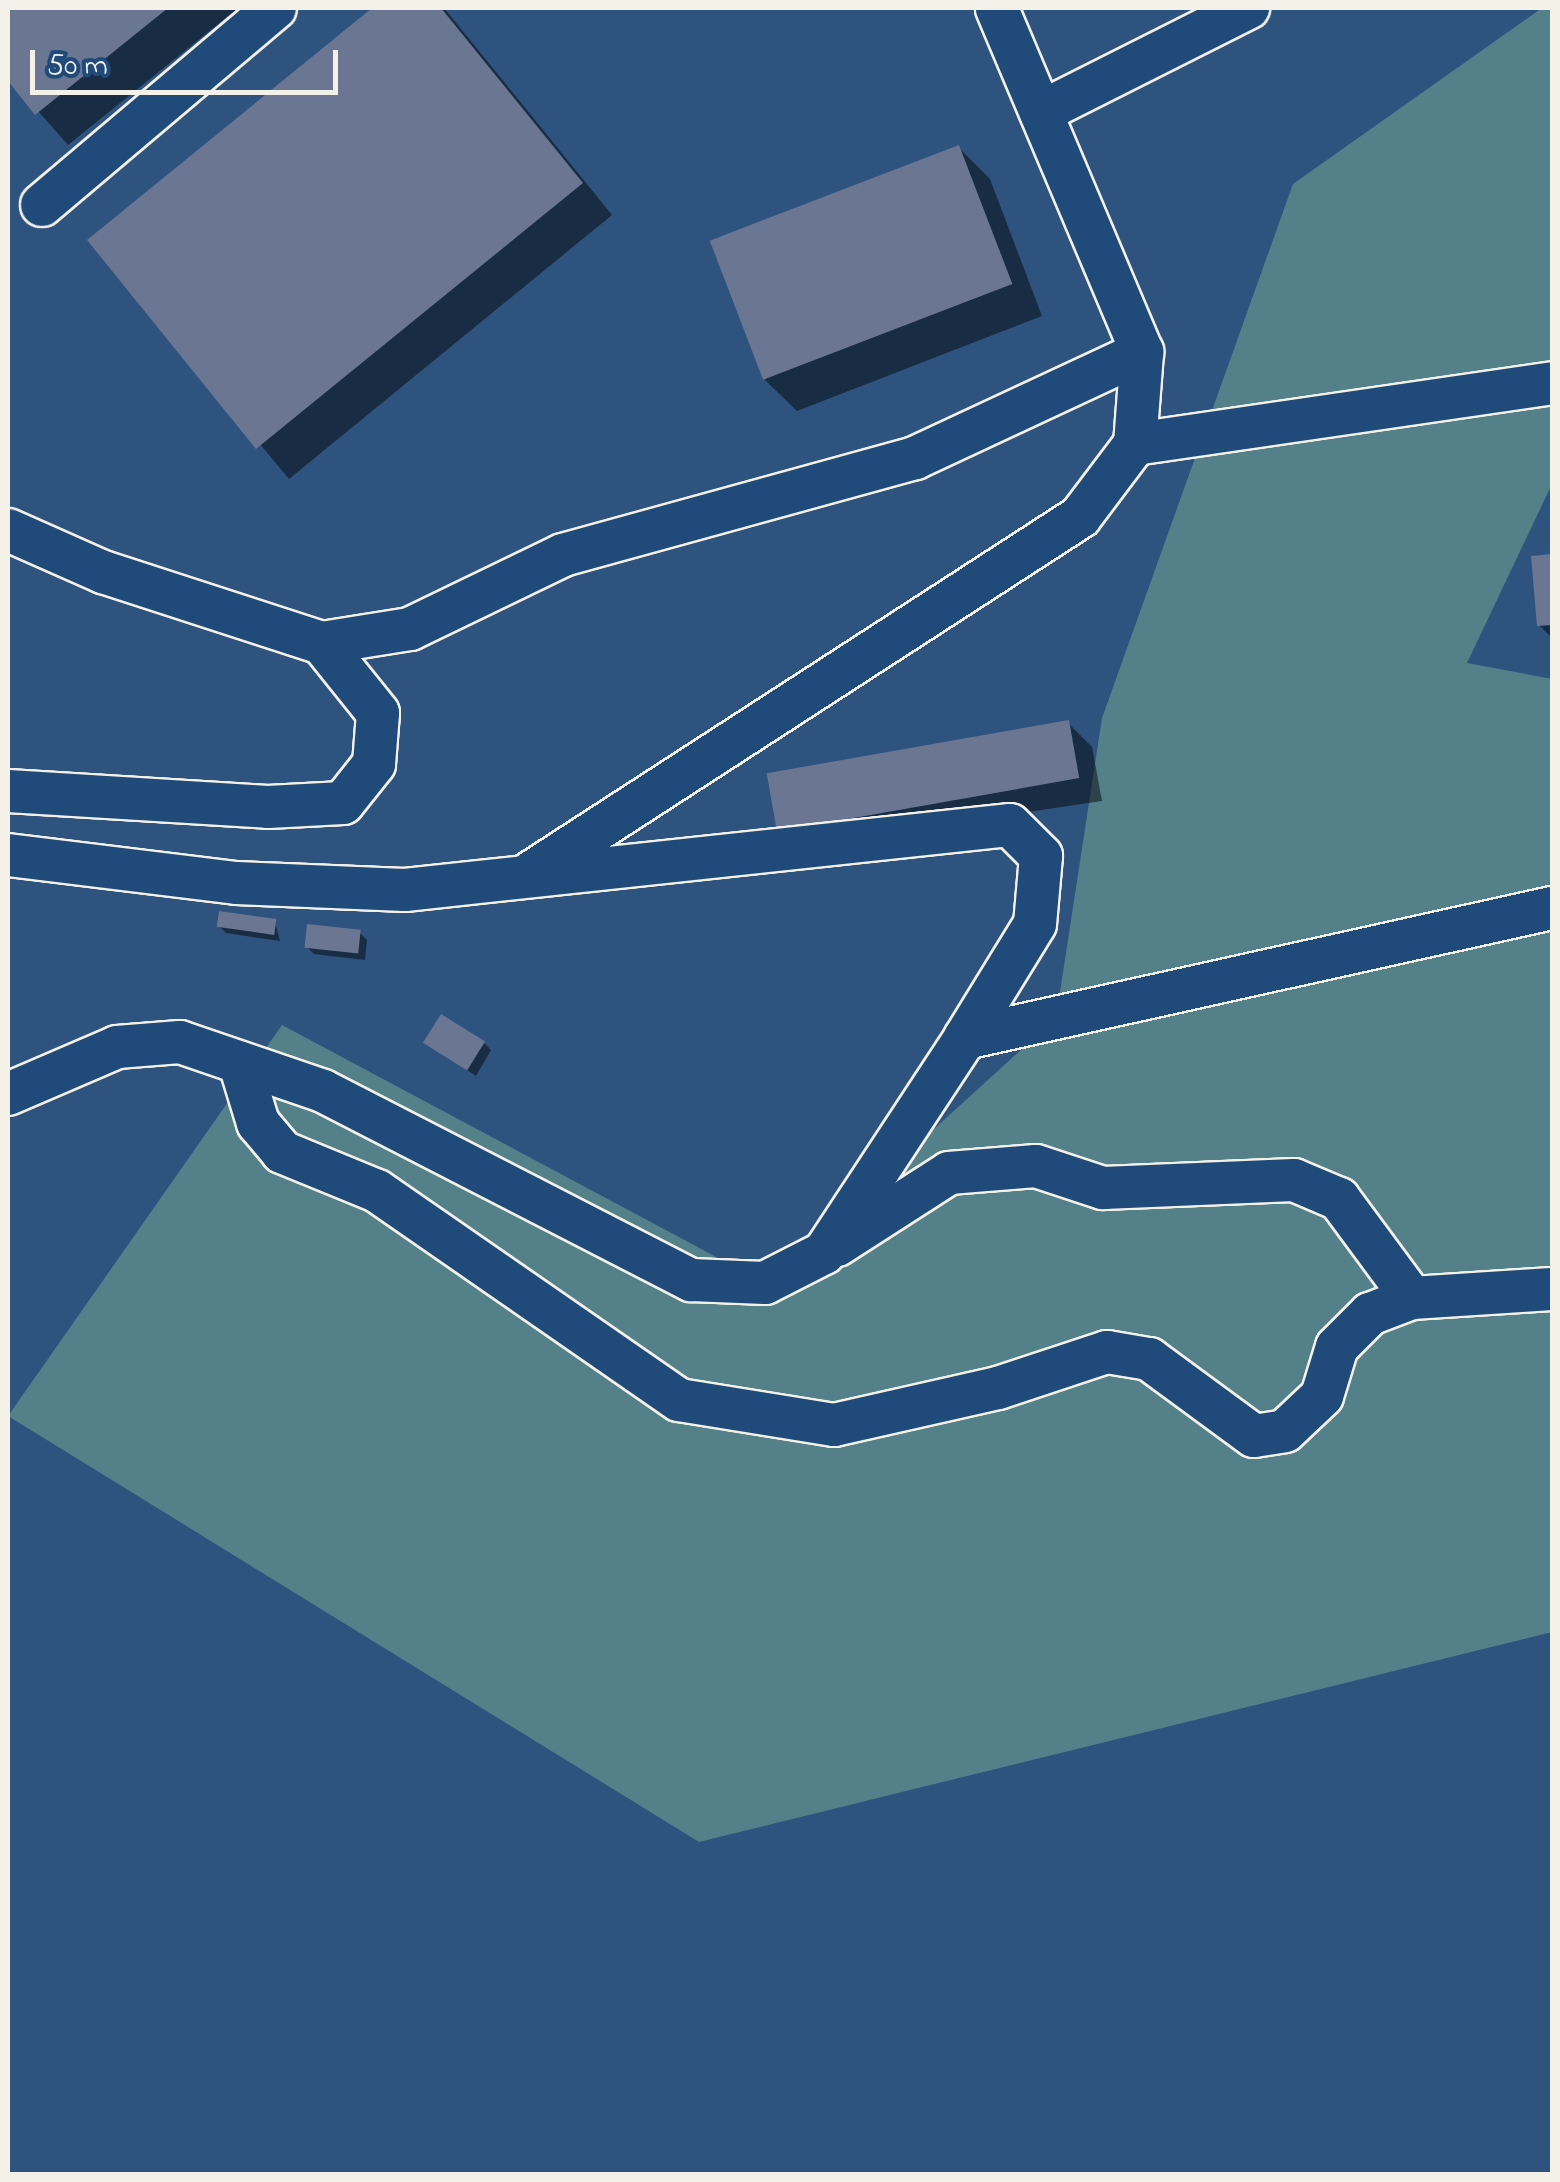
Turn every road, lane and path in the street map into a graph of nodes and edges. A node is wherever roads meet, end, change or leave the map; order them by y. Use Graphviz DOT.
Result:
graph roads {
  1 [pos="275,8"];
  2 [pos="997,8"];
  3 [pos="1248,8"];
  4 [pos="1040,112"];
  5 [pos="42,205"];
  6 [pos="1142,352"];
  7 [pos="1552,383"];
  8 [pos="1135,444"];
  9 [pos="8,530"];
  10 [pos="322,643"];
  11 [pos="8,790"];
  12 [pos="8,855"];
  13 [pos="523,877"];
  14 [pos="1552,908"];
  15 [pos="965,1038"];
  16 [pos="242,1068"];
  17 [pos="8,1094"];
  18 [pos="824,1254"];
  19 [pos="1552,1289"];
  20 [pos="1412,1298"];
  1 -- 5 [label="lane"];
  2 -- 4 [label="lane"];
  3 -- 4 [label="lane"];
  4 -- 6 [label="lane"];
  6 -- 8 [label="lane"];
  6 -- 10 [label="lane"];
  7 -- 8 [label="lane"];
  8 -- 13 [label="lane"];
  9 -- 10 [label="lane"];
  10 -- 11 [label="lane"];
  12 -- 13 [label="lane"];
  13 -- 15 [label="lane"];
  14 -- 15 [label="lane"];
  15 -- 18 [label="lane"];
  16 -- 17 [label="lane"];
  16 -- 18 [label="lane"];
  16 -- 20 [label="lane"];
  18 -- 20 [label="lane"];
  19 -- 20 [label="lane"];
}
